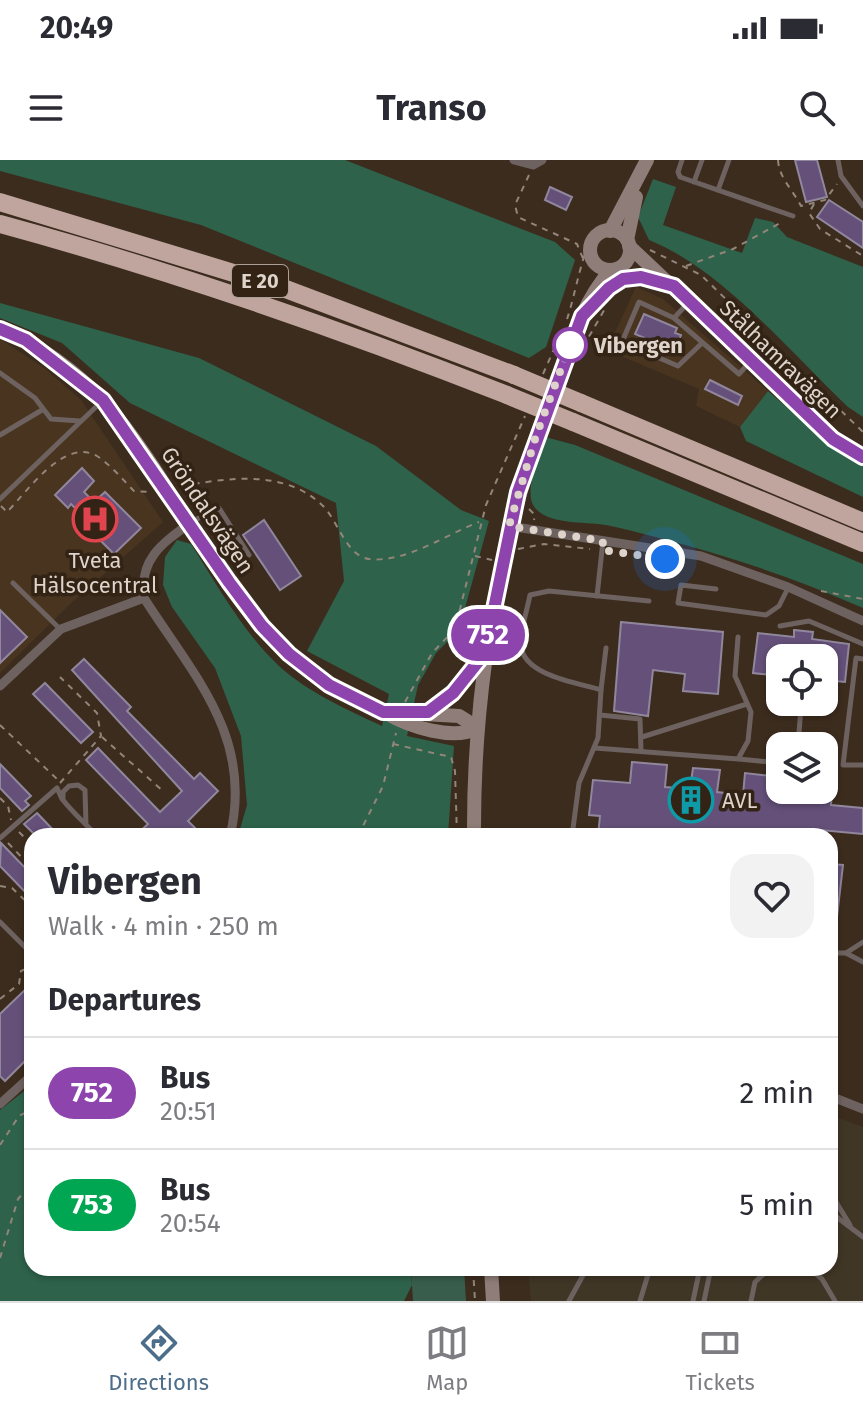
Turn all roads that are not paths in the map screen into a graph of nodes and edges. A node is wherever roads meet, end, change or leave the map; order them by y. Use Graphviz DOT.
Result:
graph roads {
  1 [pos="514,160"];
  2 [pos="647,160"];
  3 [pos="682,160"];
  4 [pos="702,160"];
  5 [pos="729,160"];
  6 [pos="838,160"];
  7 [pos="537,162"];
  8 [pos="640,177"];
  9 [pos="694,182"];
  10 [pos="718,190"];
  11 [pos="0,202"];
  12 [pos="863,206"];
  13 [pos="793,216"];
  14 [pos="0,224"];
  15 [pos="614,225"];
  16 [pos="633,244"];
  17 [pos="590,263"];
  18 [pos="618,267"];
  19 [pos="669,281"];
  20 [pos="690,301"];
  21 [pos="584,313"];
  22 [pos="674,318"];
  23 [pos="0,329"];
  24 [pos="702,343"];
  25 [pos="751,360"];
  26 [pos="0,373"];
  27 [pos="103,400"];
  28 [pos="42,410"];
  29 [pos="81,421"];
  30 [pos="0,435"];
  31 [pos="863,457"];
  32 [pos="0,502"];
  33 [pos="863,522"];
  34 [pos="189,524"];
  35 [pos="509,526"];
  36 [pos="863,543"];
  37 [pos="602,546"];
  38 [pos="249,555"];
  39 [pos="13,583"];
  40 [pos="788,587"];
  41 [pos="716,589"];
  42 [pos="597,596"];
  43 [pos="144,598"];
  44 [pos="649,601"];
  45 [pos="863,621"];
  46 [pos="780,626"];
  47 [pos="61,629"];
  48 [pos="738,637"];
  49 [pos="863,644"];
  50 [pos="606,648"];
  51 [pos="485,653"];
  52 [pos="863,659"];
  53 [pos="0,686"];
  54 [pos="601,690"];
  55 [pos="747,704"];
  56 [pos="383,712"];
  57 [pos="428,712"];
  58 [pos="600,715"];
  59 [pos="478,728"];
  60 [pos="642,737"];
  61 [pos="595,748"];
  62 [pos="641,751"];
  63 [pos="738,759"];
  64 [pos="766,762"];
  65 [pos="863,765"];
  66 [pos="63,800"];
  67 [pos="86,825"];
  68 [pos="89,828"];
  69 [pos="231,828"];
  70 [pos="474,828"];
  71 [pos="573,828"];
  72 [pos="0,837"];
  73 [pos="0,922"];
  74 [pos="863,942"];
  75 [pos="24,946"];
  76 [pos="838,953"];
  77 [pos="846,953"];
  78 [pos="863,962"];
  79 [pos="24,1082"];
  80 [pos="838,1099"];
  81 [pos="0,1104"];
  82 [pos="863,1109"];
  83 [pos="838,1205"];
  84 [pos="838,1218"];
  85 [pos="851,1227"];
  86 [pos="863,1237"];
  87 [pos="491,1276"];
  88 [pos="583,1276"];
  89 [pos="648,1276"];
  90 [pos="698,1276"];
  91 [pos="709,1276"];
  92 [pos="760,1276"];
  93 [pos="818,1276"];
  94 [pos="493,1301"];
  95 [pos="569,1301"];
  96 [pos="640,1301"];
  97 [pos="693,1301"];
  98 [pos="704,1301"];
  99 [pos="751,1301"];
  100 [pos="835,1301"];
  1 -- 7 [label="street"];
  2 -- 8 [label="main road"];
  3 -- 9 [label="lane"];
  4 -- 9 [label="lane"];
  5 -- 10 [label="lane"];
  6 -- 12 [label="lane"];
  8 -- 15 [label="main road"];
  8 -- 16 [label="main road"];
  9 -- 10 [label="lane"];
  10 -- 13 [label="lane"];
  11 -- 33 [label="highway, E 20, bridge"];
  14 -- 36 [label="highway, E 20, bridge"];
  15 -- 16 [label="main road, Stålhamravägen"];
  15 -- 17 [label="main road"];
  16 -- 18 [label="main road"];
  16 -- 19 [label="main road, Stålhamravägen"];
  17 -- 18 [label="main road, Stålhamravägen"];
  17 -- 21 [label="main road"];
  18 -- 19 [label="main road, Stålhamravägen"];
  18 -- 21 [label="main road"];
  19 -- 20 [label="main road, Stålhamravägen"];
  19 -- 21 [label="main road"];
  20 -- 22 [label="lane"];
  20 -- 25 [label="main road, Stålhamravägen"];
  21 -- 35 [label="main road"];
  22 -- 24 [label="lane"];
  22 -- 24 [label="lane"];
  23 -- 27 [label="main road, Gröndalsvägen"];
  24 -- 25 [label="lane"];
  25 -- 31 [label="main road, Stålhamravägen"];
  26 -- 28 [label="lane"];
  27 -- 29 [label="lane"];
  27 -- 34 [label="main road, Gröndalsvägen"];
  28 -- 29 [label="lane"];
  28 -- 30 [label="lane"];
  29 -- 32 [label="lane"];
  34 -- 38 [label="lane"];
  34 -- 43 [label="street"];
  34 -- 56 [label="main road, Gröndalsvägen"];
  35 -- 37 [label="street"];
  35 -- 51 [label="main road"];
  37 -- 40 [label="street"];
  37 -- 42 [label="lane"];
  39 -- 47 [label="lane"];
  40 -- 41 [label="lane"];
  40 -- 45 [label="street"];
  42 -- 44 [label="lane"];
  42 -- 54 [label="lane"];
  43 -- 47 [label="street"];
  43 -- 69 [label="street"];
  46 -- 49 [label="lane"];
  47 -- 53 [label="street"];
  48 -- 55 [label="lane"];
  50 -- 54 [label="lane"];
  51 -- 57 [label="main road"];
  51 -- 59 [label="main road"];
  52 -- 65 [label="lane"];
  54 -- 58 [label="lane"];
  55 -- 60 [label="lane"];
  55 -- 63 [label="lane"];
  56 -- 57 [label="main road, Gröndalsvägen"];
  56 -- 59 [label="main road, Gröndalsvägen"];
  57 -- 59 [label="main road, Gröndalsvägen"];
  58 -- 60 [label="lane"];
  58 -- 61 [label="lane"];
  59 -- 70 [label="main road"];
  60 -- 62 [label="lane"];
  61 -- 62 [label="lane"];
  61 -- 71 [label="lane"];
  62 -- 63 [label="lane"];
  63 -- 64 [label="lane"];
  66 -- 67 [label="lane"];
  66 -- 67 [label="lane"];
  66 -- 72 [label="lane"];
  67 -- 68 [label="lane"];
  73 -- 75 [label="lane"];
  74 -- 77 [label="lane"];
  76 -- 77 [label="lane"];
  77 -- 78 [label="lane"];
  79 -- 81 [label="street"];
  80 -- 82 [label="street"];
  83 -- 85 [label="lane"];
  84 -- 85 [label="lane"];
  85 -- 86 [label="lane"];
  87 -- 94 [label="main road"];
  88 -- 95 [label="lane"];
  89 -- 96 [label="lane"];
  90 -- 97 [label="lane"];
  91 -- 98 [label="lane"];
  92 -- 99 [label="lane"];
  93 -- 100 [label="lane"];
}
